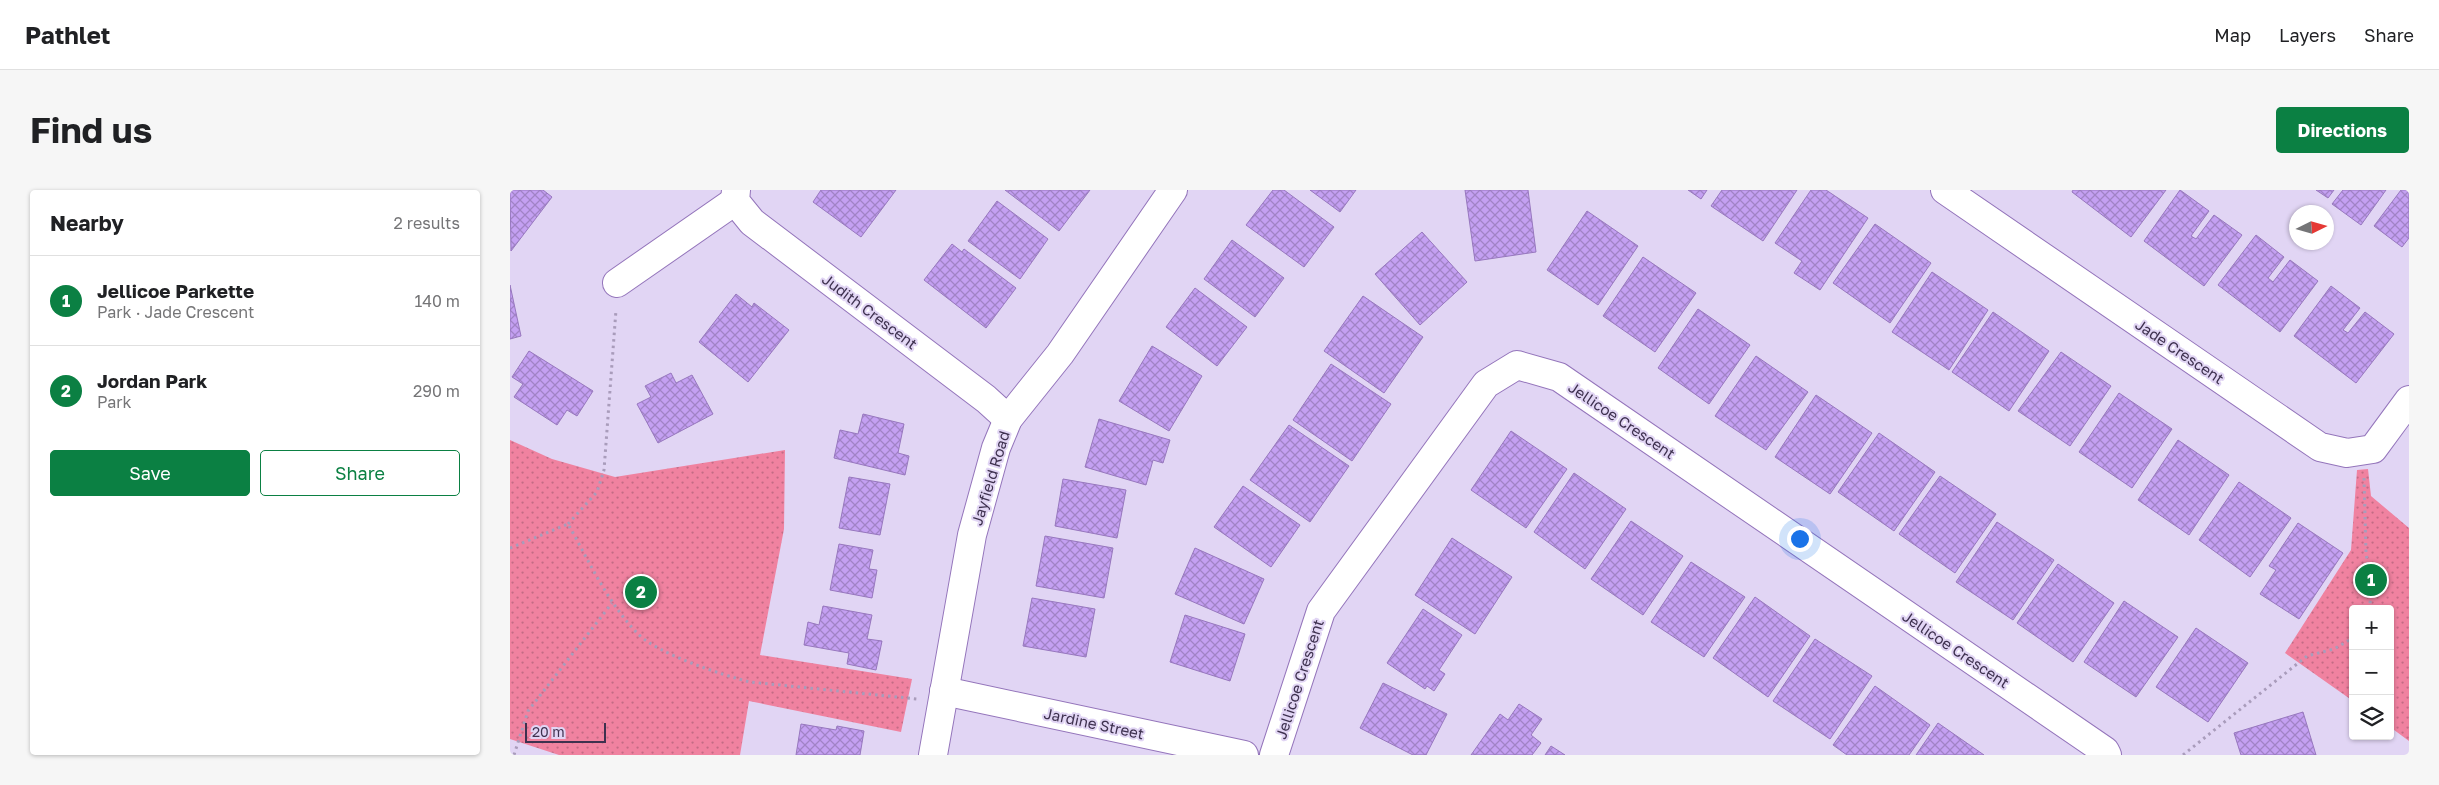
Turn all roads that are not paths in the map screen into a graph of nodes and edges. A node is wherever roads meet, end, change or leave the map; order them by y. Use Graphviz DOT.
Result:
graph roads {
  1 [pos="1173,190"];
  2 [pos="1945,190"];
  3 [pos="736,195"];
  4 [pos="617,283"];
  5 [pos="2409,400"];
  6 [pos="1008,418"];
  7 [pos="944,691"];
  8 [pos="933,755"];
  9 [pos="1244,755"];
  10 [pos="1274,755"];
  11 [pos="2107,755"];
  1 -- 6 [label="street, Jayfield Road"];
  2 -- 5 [label="street, Jade Crescent"];
  3 -- 4 [label="street, Judith Crescent"];
  3 -- 6 [label="street, Judith Crescent"];
  6 -- 7 [label="street, Jayfield Road"];
  7 -- 8 [label="street, Jayfield Road"];
  7 -- 9 [label="street, Jardine Street"];
  10 -- 11 [label="street, Jellicoe Crescent"];
}
